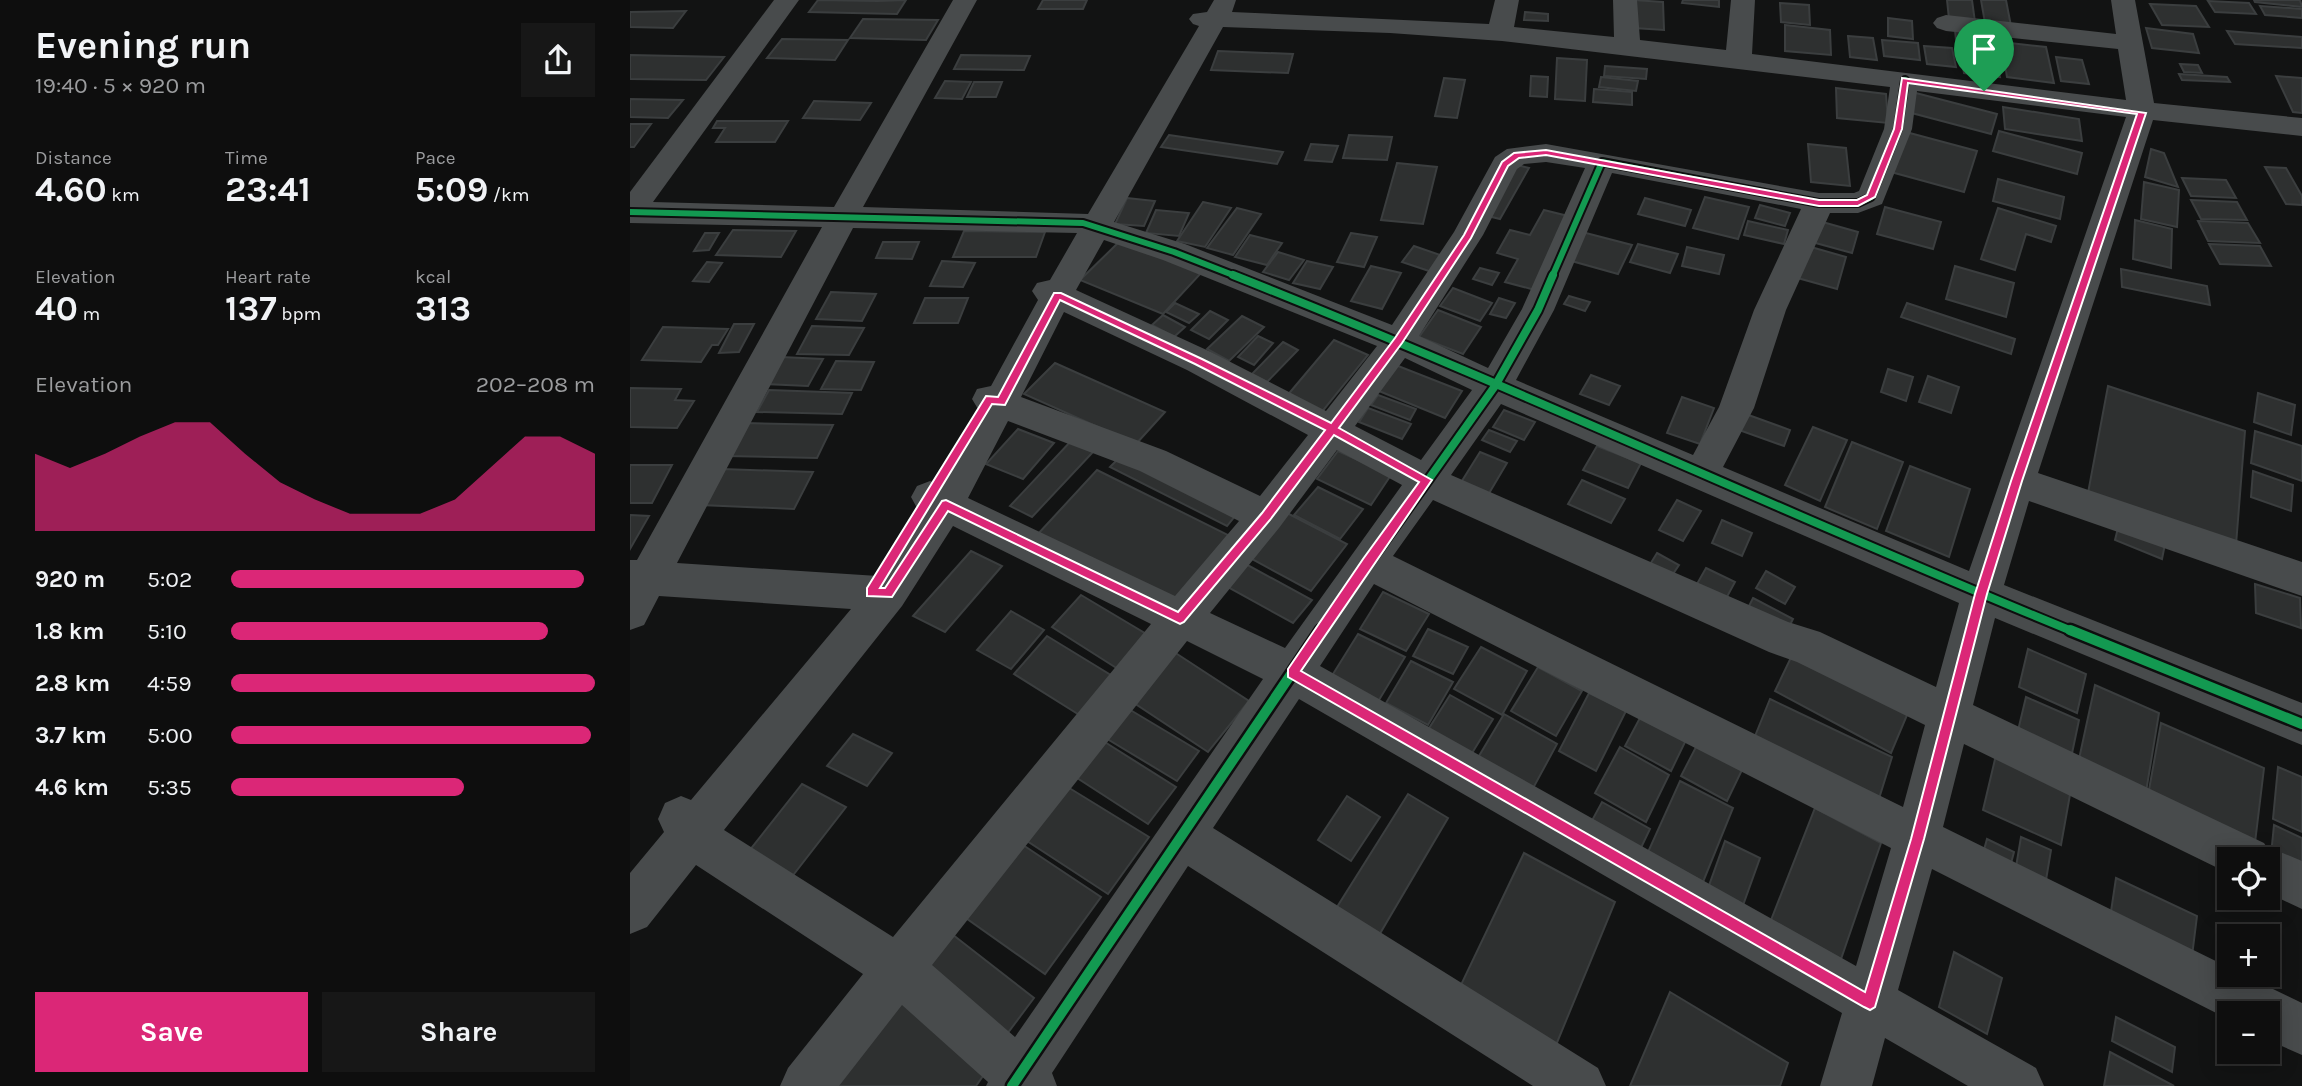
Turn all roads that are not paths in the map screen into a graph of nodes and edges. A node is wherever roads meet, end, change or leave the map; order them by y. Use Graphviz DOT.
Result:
graph roads {
  1 [pos="786,0"];
  2 [pos="804,0"];
  3 [pos="965,0"];
  4 [pos="985,0"];
  5 [pos="1507,0"];
  6 [pos="1625,0"];
  7 [pos="1743,0"];
  8 [pos="2123,0"];
  9 [pos="1214,10"];
  10 [pos="1946,23"];
  11 [pos="1500,33"];
  12 [pos="2131,43"];
  13 [pos="1627,47"];
  14 [pos="1738,61"];
  15 [pos="1905,80"];
  16 [pos="2142,113"];
  17 [pos="2302,127"];
  18 [pos="1602,162"];
  19 [pos="1819,203"];
  20 [pos="640,205"];
  21 [pos="862,208"];
  22 [pos="1096,214"];
  23 [pos="1053,293"];
  24 [pos="1399,341"];
  25 [pos="1495,386"];
  26 [pos="995,401"];
  27 [pos="1332,429"];
  28 [pos="1701,474"];
  29 [pos="1426,480"];
  30 [pos="2017,481"];
  31 [pos="938,501"];
  32 [pos="1266,517"];
  33 [pos="1367,562"];
  34 [pos="640,577"];
  35 [pos="2302,579"];
  36 [pos="879,593"];
  37 [pos="1981,594"];
  38 [pos="630,612"];
  39 [pos="1180,619"];
  40 [pos="1293,673"];
  41 [pos="1951,716"];
  42 [pos="2302,724"];
  43 [pos="686,827"];
  44 [pos="1181,835"];
  45 [pos="1917,839"];
  46 [pos="2223,847"];
  47 [pos="2280,875"];
  48 [pos="630,881"];
  49 [pos="2302,885"];
  50 [pos="630,910"];
  51 [pos="899,969"];
  52 [pos="1870,1002"];
  53 [pos="2302,1030"];
  54 [pos="1021,1083"];
  55 [pos="806,1086"];
  56 [pos="1580,1086"];
  57 [pos="1846,1086"];
  58 [pos="2018,1086"];
  1 -- 20 [label="street"];
  2 -- 20 [label="street"];
  3 -- 21 [label="street"];
  4 -- 21 [label="street"];
  5 -- 11 [label="street"];
  6 -- 13 [label="street"];
  7 -- 14 [label="street"];
  8 -- 12 [label="street"];
  9 -- 11 [label="street"];
  9 -- 22 [label="street"];
  10 -- 12 [label="street"];
  11 -- 13 [label="street"];
  12 -- 16 [label="street"];
  13 -- 14 [label="street"];
  14 -- 15 [label="street"];
  15 -- 16 [label="street"];
  15 -- 19 [label="street"];
  16 -- 17 [label="street"];
  16 -- 30 [label="street"];
  18 -- 19 [label="street"];
  18 -- 24 [label="street"];
  18 -- 25 [label="street"];
  19 -- 28 [label="street"];
  20 -- 21 [label="street"];
  21 -- 22 [label="street"];
  21 -- 34 [label="street"];
  22 -- 23 [label="street"];
  22 -- 24 [label="street"];
  23 -- 26 [label="street"];
  23 -- 27 [label="street"];
  24 -- 25 [label="street"];
  24 -- 27 [label="street"];
  25 -- 28 [label="street"];
  25 -- 29 [label="street"];
  26 -- 31 [label="street"];
  26 -- 32 [label="street"];
  27 -- 29 [label="street"];
  27 -- 32 [label="street"];
  28 -- 37 [label="street"];
  29 -- 33 [label="street"];
  29 -- 41 [label="street"];
  30 -- 35 [label="street"];
  30 -- 37 [label="street"];
  31 -- 36 [label="street"];
  31 -- 39 [label="street"];
  32 -- 39 [label="street"];
  33 -- 40 [label="street"];
  33 -- 45 [label="street"];
  34 -- 36 [label="street"];
  34 -- 38 [label="street"];
  36 -- 43 [label="street"];
  37 -- 41 [label="street"];
  37 -- 42 [label="street"];
  39 -- 40 [label="street"];
  39 -- 51 [label="street"];
  40 -- 44 [label="street"];
  40 -- 52 [label="street"];
  41 -- 45 [label="street"];
  41 -- 46 [label="street"];
  43 -- 48 [label="street"];
  43 -- 50 [label="street"];
  43 -- 51 [label="street"];
  44 -- 54 [label="street"];
  44 -- 56 [label="street"];
  45 -- 52 [label="street"];
  45 -- 53 [label="street"];
  47 -- 49 [label="street"];
  51 -- 54 [label="street"];
  51 -- 55 [label="street"];
  52 -- 57 [label="street"];
  52 -- 58 [label="street"];
}
